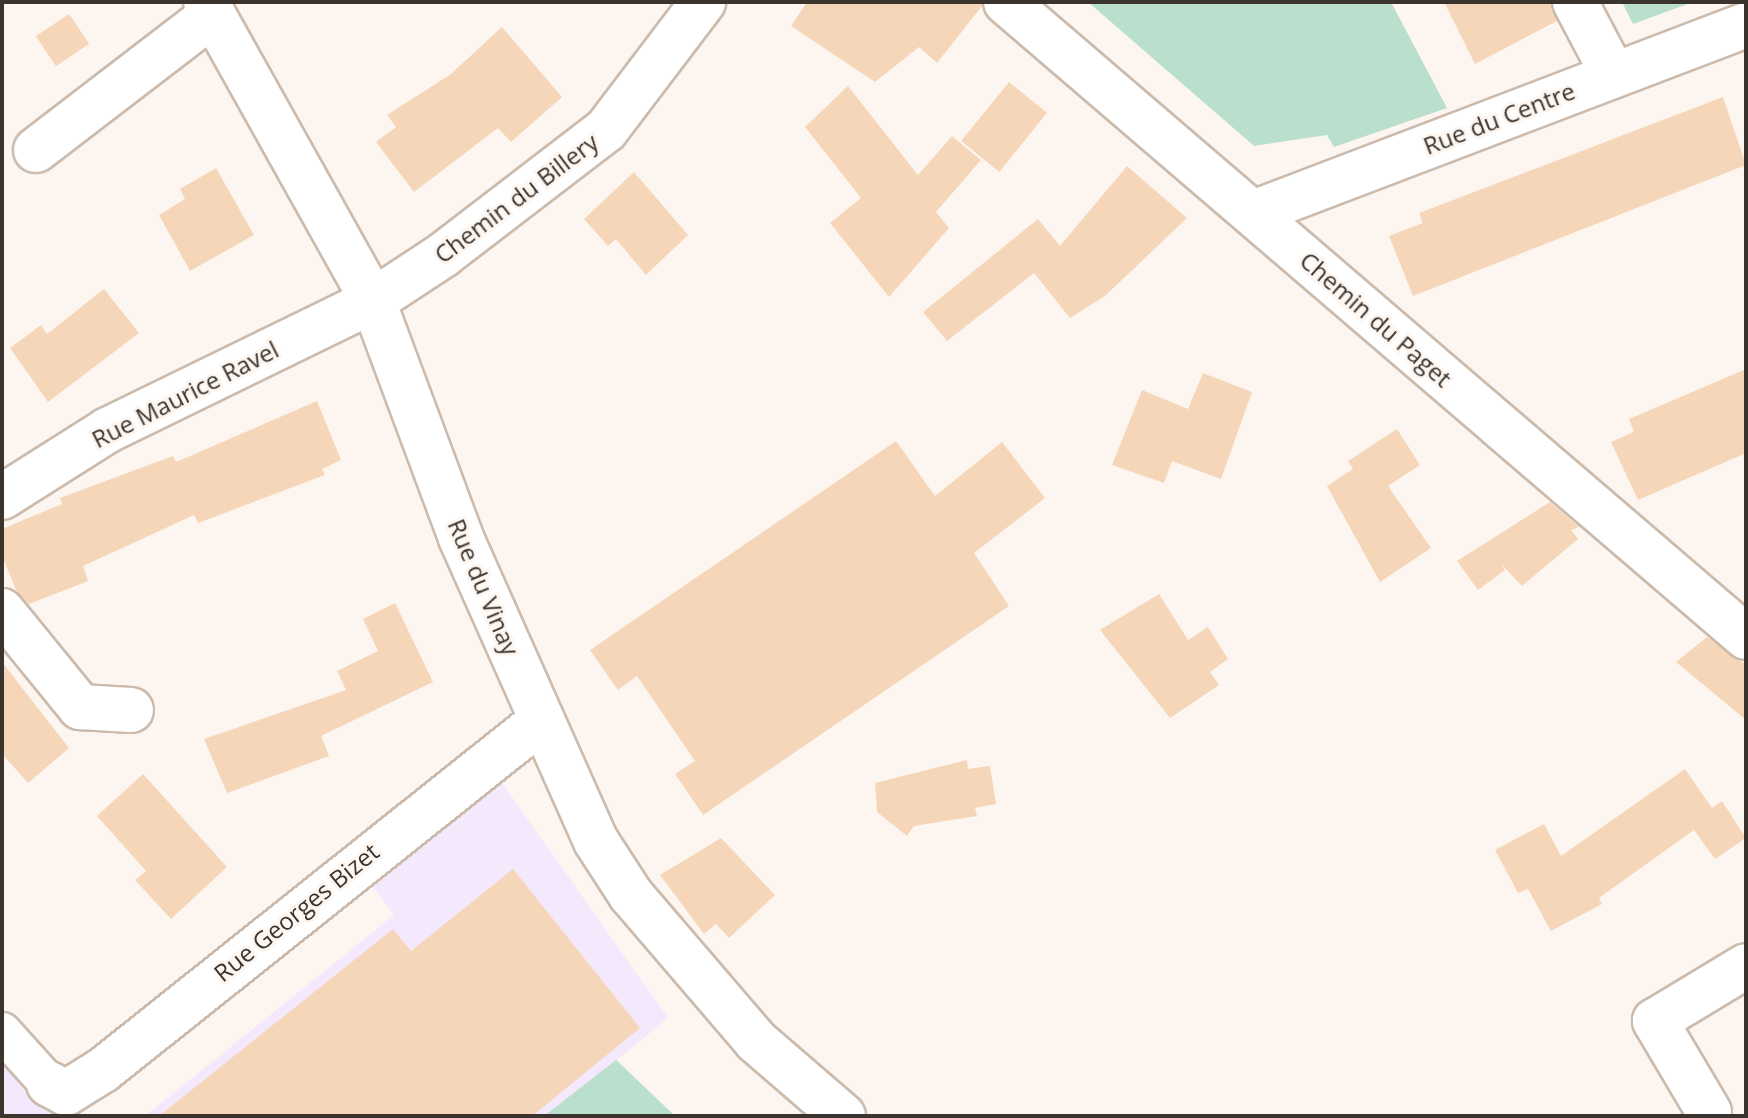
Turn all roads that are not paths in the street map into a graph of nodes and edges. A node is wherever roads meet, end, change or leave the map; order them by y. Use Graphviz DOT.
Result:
graph roads {
  1 [pos="703,2"];
  2 [pos="1006,2"];
  3 [pos="1575,2"];
  4 [pos="209,8"];
  5 [pos="1746,25"];
  6 [pos="1613,74"];
  7 [pos="36,150"];
  8 [pos="1253,213"];
  9 [pos="373,301"];
  10 [pos="2,497"];
  11 [pos="2,611"];
  12 [pos="1746,637"];
  13 [pos="131,710"];
  14 [pos="542,720"];
  15 [pos="1746,966"];
  16 [pos="2,1032"];
  17 [pos="49,1084"];
  18 [pos="1709,1112"];
  19 [pos="843,1116"];
  1 -- 9 [label="street, Chemin du Billery"];
  2 -- 8 [label="street, Chemin du Paget"];
  3 -- 6 [label="street"];
  4 -- 7 [label="street"];
  4 -- 9 [label="street, Rue du Vinay"];
  5 -- 6 [label="street, Rue du Centre"];
  6 -- 8 [label="street, Rue du Centre"];
  8 -- 12 [label="street, Chemin du Paget"];
  9 -- 10 [label="street, Rue Maurice Ravel"];
  9 -- 14 [label="street, Rue du Vinay"];
  11 -- 13 [label="street"];
  14 -- 17 [label="street, Rue Georges Bizet"];
  14 -- 19 [label="street, Rue du Vinay"];
  15 -- 18 [label="street"];
  16 -- 17 [label="street"];
}
